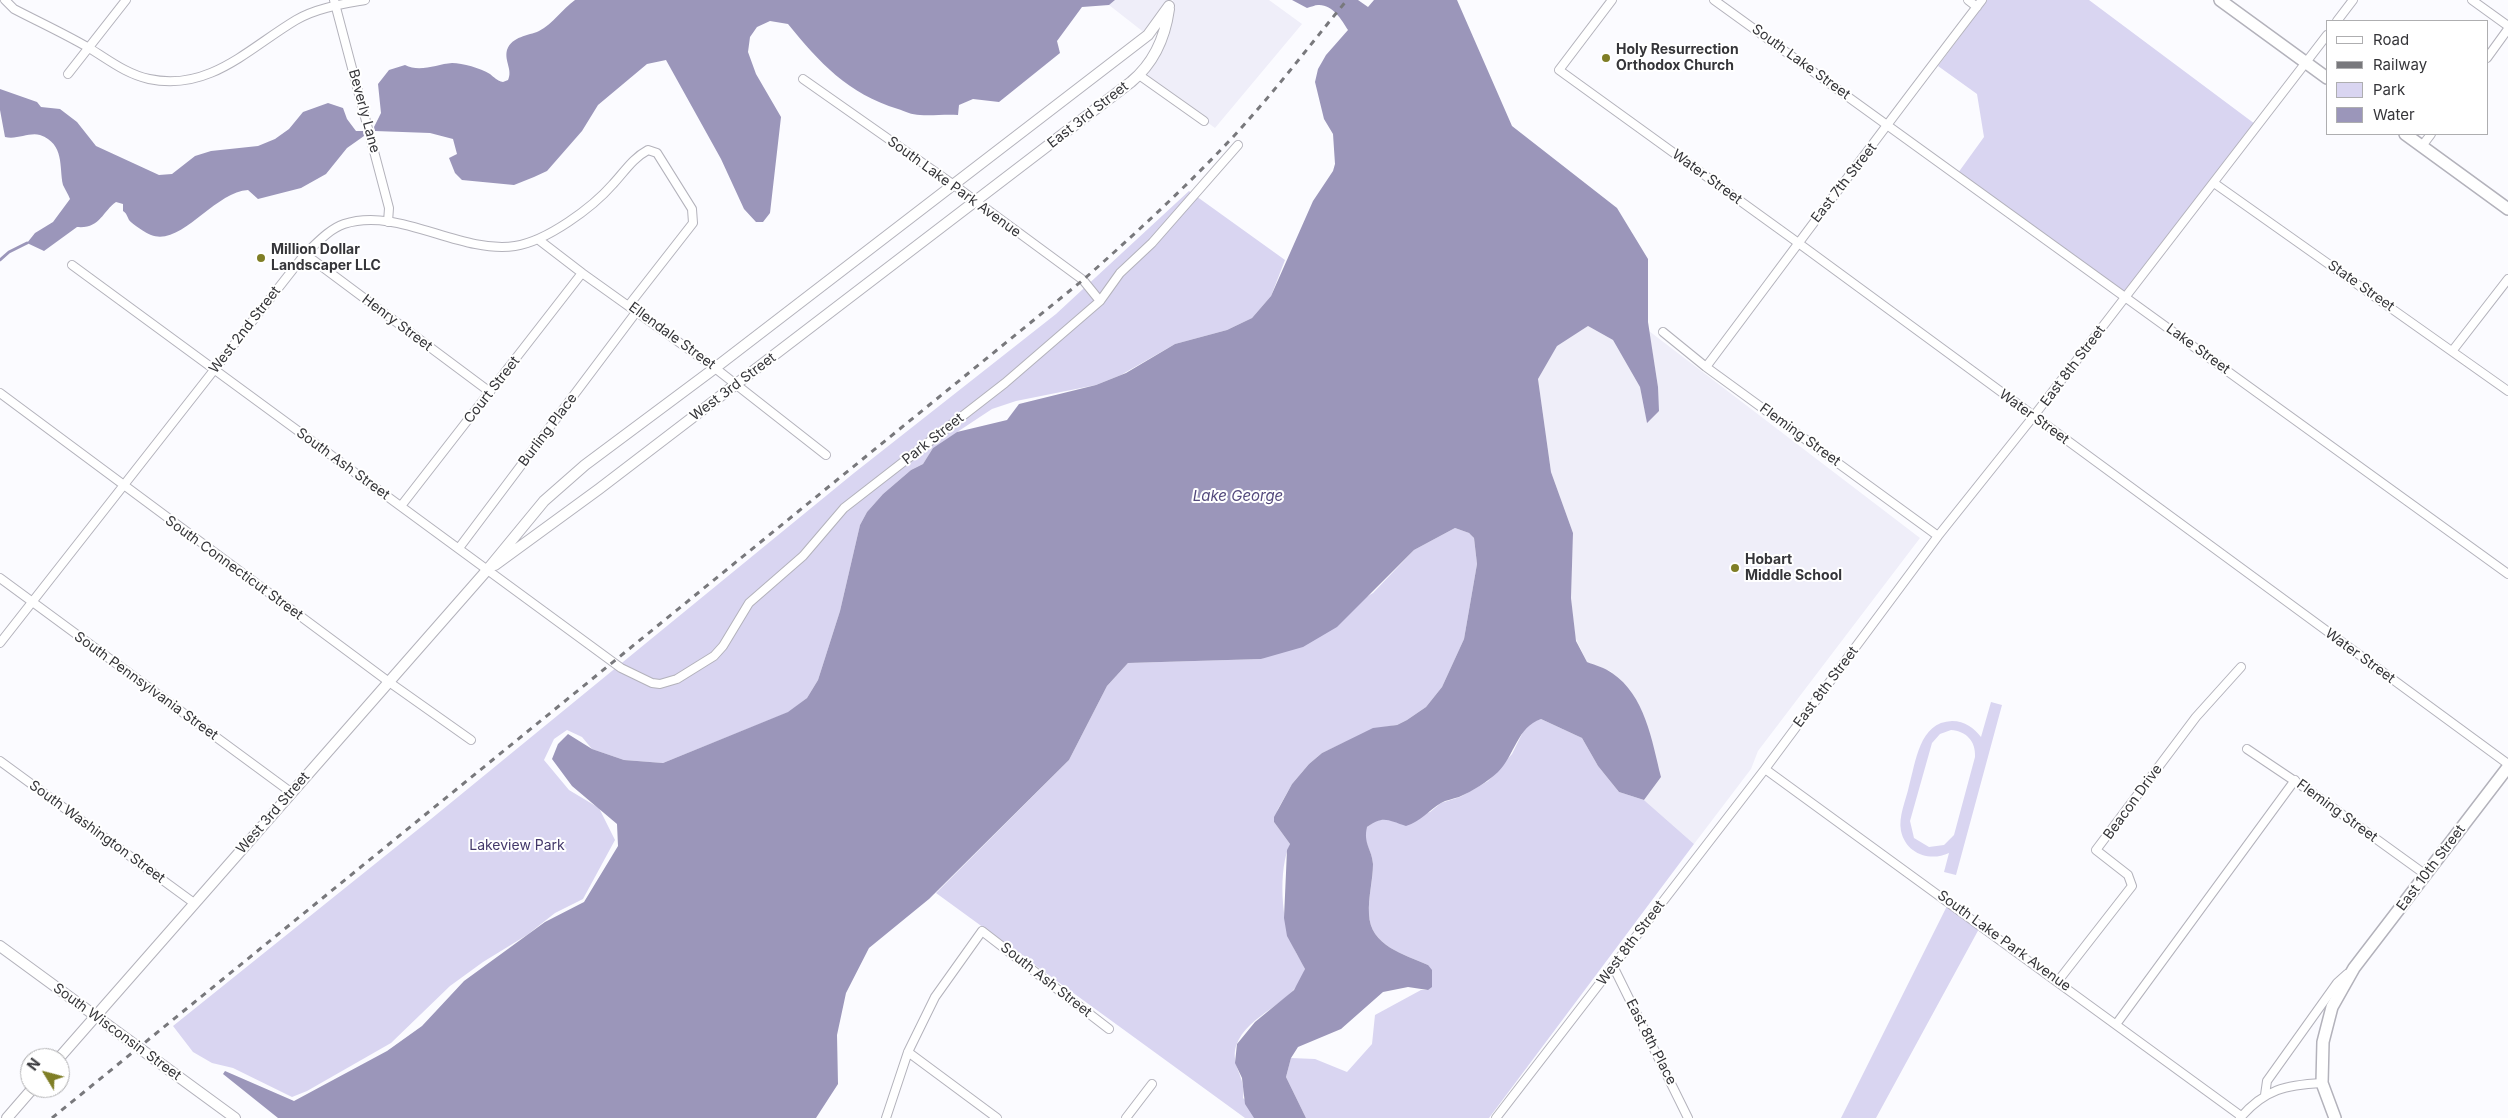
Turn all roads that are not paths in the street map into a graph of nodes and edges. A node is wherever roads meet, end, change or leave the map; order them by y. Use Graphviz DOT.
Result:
graph roads {
  1 [pos="5,0"];
  2 [pos="126,0"];
  3 [pos="365,0"];
  4 [pos="1612,0"];
  5 [pos="1714,0"];
  6 [pos="1968,0"];
  7 [pos="2220,0"];
  8 [pos="2353,0"];
  9 [pos="2472,0"];
  10 [pos="335,3"];
  11 [pos="1170,3"];
  12 [pos="1980,3"];
  13 [pos="2338,20"];
  14 [pos="2508,28"];
  15 [pos="2326,36"];
  16 [pos="88,48"];
  17 [pos="2488,57"];
  18 [pos="2306,62"];
  19 [pos="68,74"];
  20 [pos="1139,75"];
  21 [pos="2326,77"];
  22 [pos="803,79"];
  23 [pos="1204,121"];
  24 [pos="1888,125"];
  25 [pos="2406,135"];
  26 [pos="2430,135"];
  27 [pos="1238,145"];
  28 [pos="2422,146"];
  29 [pos="2214,183"];
  30 [pos="954,185"];
  31 [pos="976,202"];
  32 [pos="2508,209"];
  33 [pos="388,222"];
  34 [pos="539,240"];
  35 [pos="1797,242"];
  36 [pos="305,254"];
  37 [pos="72,265"];
  38 [pos="582,273"];
  39 [pos="2508,279"];
  40 [pos="2126,296"];
  41 [pos="1100,301"];
  42 [pos="629,305"];
  43 [pos="637,311"];
  44 [pos="1663,332"];
  45 [pos="2453,350"];
  46 [pos="1706,367"];
  47 [pos="715,368"];
  48 [pos="214,369"];
  49 [pos="737,384"];
  50 [pos="2508,391"];
  51 [pos="490,392"];
  52 [pos="0,393"];
  53 [pos="2033,417"];
  54 [pos="826,455"];
  55 [pos="123,486"];
  56 [pos="401,506"];
  57 [pos="1938,536"];
  58 [pos="460,548"];
  59 [pos="488,569"];
  60 [pos="2508,574"];
  61 [pos="0,578"];
  62 [pos="32,602"];
  63 [pos="0,643"];
  64 [pos="614,662"];
  65 [pos="2241,667"];
  66 [pos="389,682"];
  67 [pos="471,740"];
  68 [pos="2247,749"];
  69 [pos="0,761"];
  70 [pos="2508,766"];
  71 [pos="1765,768"];
  72 [pos="2295,780"];
  73 [pos="292,793"];
  74 [pos="2426,875"];
  75 [pos="194,903"];
  76 [pos="0,946"];
  77 [pos="1613,966"];
  78 [pos="2354,968"];
  79 [pos="2058,981"];
  80 [pos="95,1016"];
  81 [pos="2117,1023"];
  82 [pos="1110,1029"];
  83 [pos="68,1048"];
  84 [pos="908,1052"];
  85 [pos="2322,1083"];
  86 [pos="1152,1084"];
  87 [pos="2265,1095"];
  88 [pos="24,1098"];
  89 [pos="2240,1117"];
  90 [pos="7,1118"];
  91 [pos="235,1118"];
  92 [pos="886,1118"];
  93 [pos="997,1118"];
  94 [pos="1126,1118"];
  95 [pos="1496,1118"];
  96 [pos="1688,1118"];
  97 [pos="2335,1118"];
  1 -- 16 [label="street"];
  2 -- 16 [label="street"];
  3 -- 10 [label="street"];
  4 -- 35 [label="street, Water Street"];
  5 -- 24 [label="street, South Lake Street"];
  6 -- 12 [label="street"];
  7 -- 18 [label="main road"];
  8 -- 13 [label="street"];
  9 -- 14 [label="street"];
  10 -- 16 [label="street"];
  10 -- 33 [label="street, Beverly Lane"];
  11 -- 20 [label="street, East 3rd Street"];
  11 -- 30 [label="street, East 3rd Street"];
  12 -- 24 [label="street, East 7th Street"];
  14 -- 17 [label="street"];
  15 -- 18 [label="street, East 8th Street"];
  16 -- 19 [label="street"];
  18 -- 21 [label="main road"];
  18 -- 29 [label="street, East 8th Street"];
  20 -- 23 [label="street"];
  20 -- 31 [label="street, East 3rd Street"];
  22 -- 30 [label="street, South Lake Park Avenue"];
  24 -- 35 [label="street, East 7th Street"];
  24 -- 40 [label="street, Lake Street"];
  25 -- 28 [label="main road"];
  26 -- 28 [label="street"];
  27 -- 41 [label="street, Park Street"];
  28 -- 32 [label="main road"];
  29 -- 40 [label="street, East 8th Street"];
  29 -- 45 [label="street, State Street"];
  30 -- 31 [label="street, South Lake Park Avenue"];
  30 -- 47 [label="street, West 3rd Street"];
  31 -- 41 [label="street, South Lake Park Avenue"];
  31 -- 49 [label="street, West 3rd Street"];
  33 -- 34 [label="street, West 2nd Street"];
  33 -- 36 [label="street, West 2nd Street"];
  34 -- 38 [label="street, Ellendale Street"];
  34 -- 42 [label="street, West 2nd Street"];
  35 -- 46 [label="street, East 7th Street"];
  35 -- 53 [label="street, Water Street"];
  36 -- 48 [label="street, West 2nd Street"];
  36 -- 51 [label="street, Henry Street"];
  37 -- 48 [label="street, South Ash Street"];
  38 -- 42 [label="street, Ellendale Street"];
  38 -- 51 [label="street, Court Street"];
  39 -- 45 [label="street"];
  40 -- 53 [label="street, East 8th Street"];
  40 -- 60 [label="street, Lake Street"];
  41 -- 64 [label="street, Park Street"];
  42 -- 43 [label="street, Ellendale Street"];
  43 -- 47 [label="street, Ellendale Street"];
  43 -- 58 [label="street, Burling Place"];
  44 -- 46 [label="street, Fleming Street"];
  45 -- 50 [label="street, State Street"];
  46 -- 57 [label="street, Fleming Street"];
  47 -- 49 [label="street, Ellendale Street"];
  47 -- 59 [label="street, West 3rd Street"];
  48 -- 55 [label="street, West 2nd Street"];
  48 -- 56 [label="street, South Ash Street"];
  49 -- 54 [label="street, Ellendale Street"];
  49 -- 59 [label="street, West 3rd Street"];
  51 -- 56 [label="street, Court Street"];
  52 -- 55 [label="street, South Connecticut Street"];
  53 -- 57 [label="street, East 8th Street"];
  53 -- 70 [label="street, Water Street"];
  55 -- 62 [label="street, West 2nd Street"];
  55 -- 66 [label="street, South Connecticut Street"];
  56 -- 58 [label="street, South Ash Street"];
  57 -- 71 [label="street, East 8th Street"];
  58 -- 59 [label="street, South Ash Street"];
  59 -- 64 [label="street, South Ash Street"];
  59 -- 66 [label="street, West 3rd Street"];
  61 -- 62 [label="street, South Pennsylvania Street"];
  62 -- 63 [label="street, West 2nd Street"];
  62 -- 73 [label="street, South Pennsylvania Street"];
  65 -- 79 [label="street, Beacon Drive"];
  66 -- 67 [label="street, South Connecticut Street"];
  66 -- 73 [label="street, West 3rd Street"];
  68 -- 72 [label="street, Fleming Street"];
  69 -- 75 [label="street, South Washington Street"];
  70 -- 74 [label="main road, East 10th Street"];
  71 -- 77 [label="street, West 8th Street"];
  71 -- 79 [label="street, South Lake Park Avenue"];
  72 -- 74 [label="street, Fleming Street"];
  72 -- 81 [label="street"];
  73 -- 75 [label="street, West 3rd Street"];
  74 -- 78 [label="main road, East 10th Street"];
  75 -- 80 [label="street, West 3rd Street"];
  76 -- 80 [label="street, South Wisconsin Street"];
  77 -- 95 [label="street, West 8th Street"];
  77 -- 96 [label="street, East 8th Place"];
  78 -- 85 [label="main road, East 10th Street"];
  78 -- 87 [label="street, East 10th Street"];
  79 -- 81 [label="street, South Lake Park Avenue"];
  80 -- 83 [label="street, West 3rd Street"];
  80 -- 91 [label="street, South Wisconsin Street"];
  81 -- 89 [label="street, South Lake Park Avenue"];
  82 -- 84 [label="street, South Ash Street"];
  84 -- 92 [label="street"];
  84 -- 93 [label="street"];
  85 -- 87 [label="street, East 10th Street"];
  85 -- 97 [label="main road"];
  86 -- 94 [label="street"];
  87 -- 89 [label="street, East 10th Street"];
  88 -- 90 [label="street"];
}
